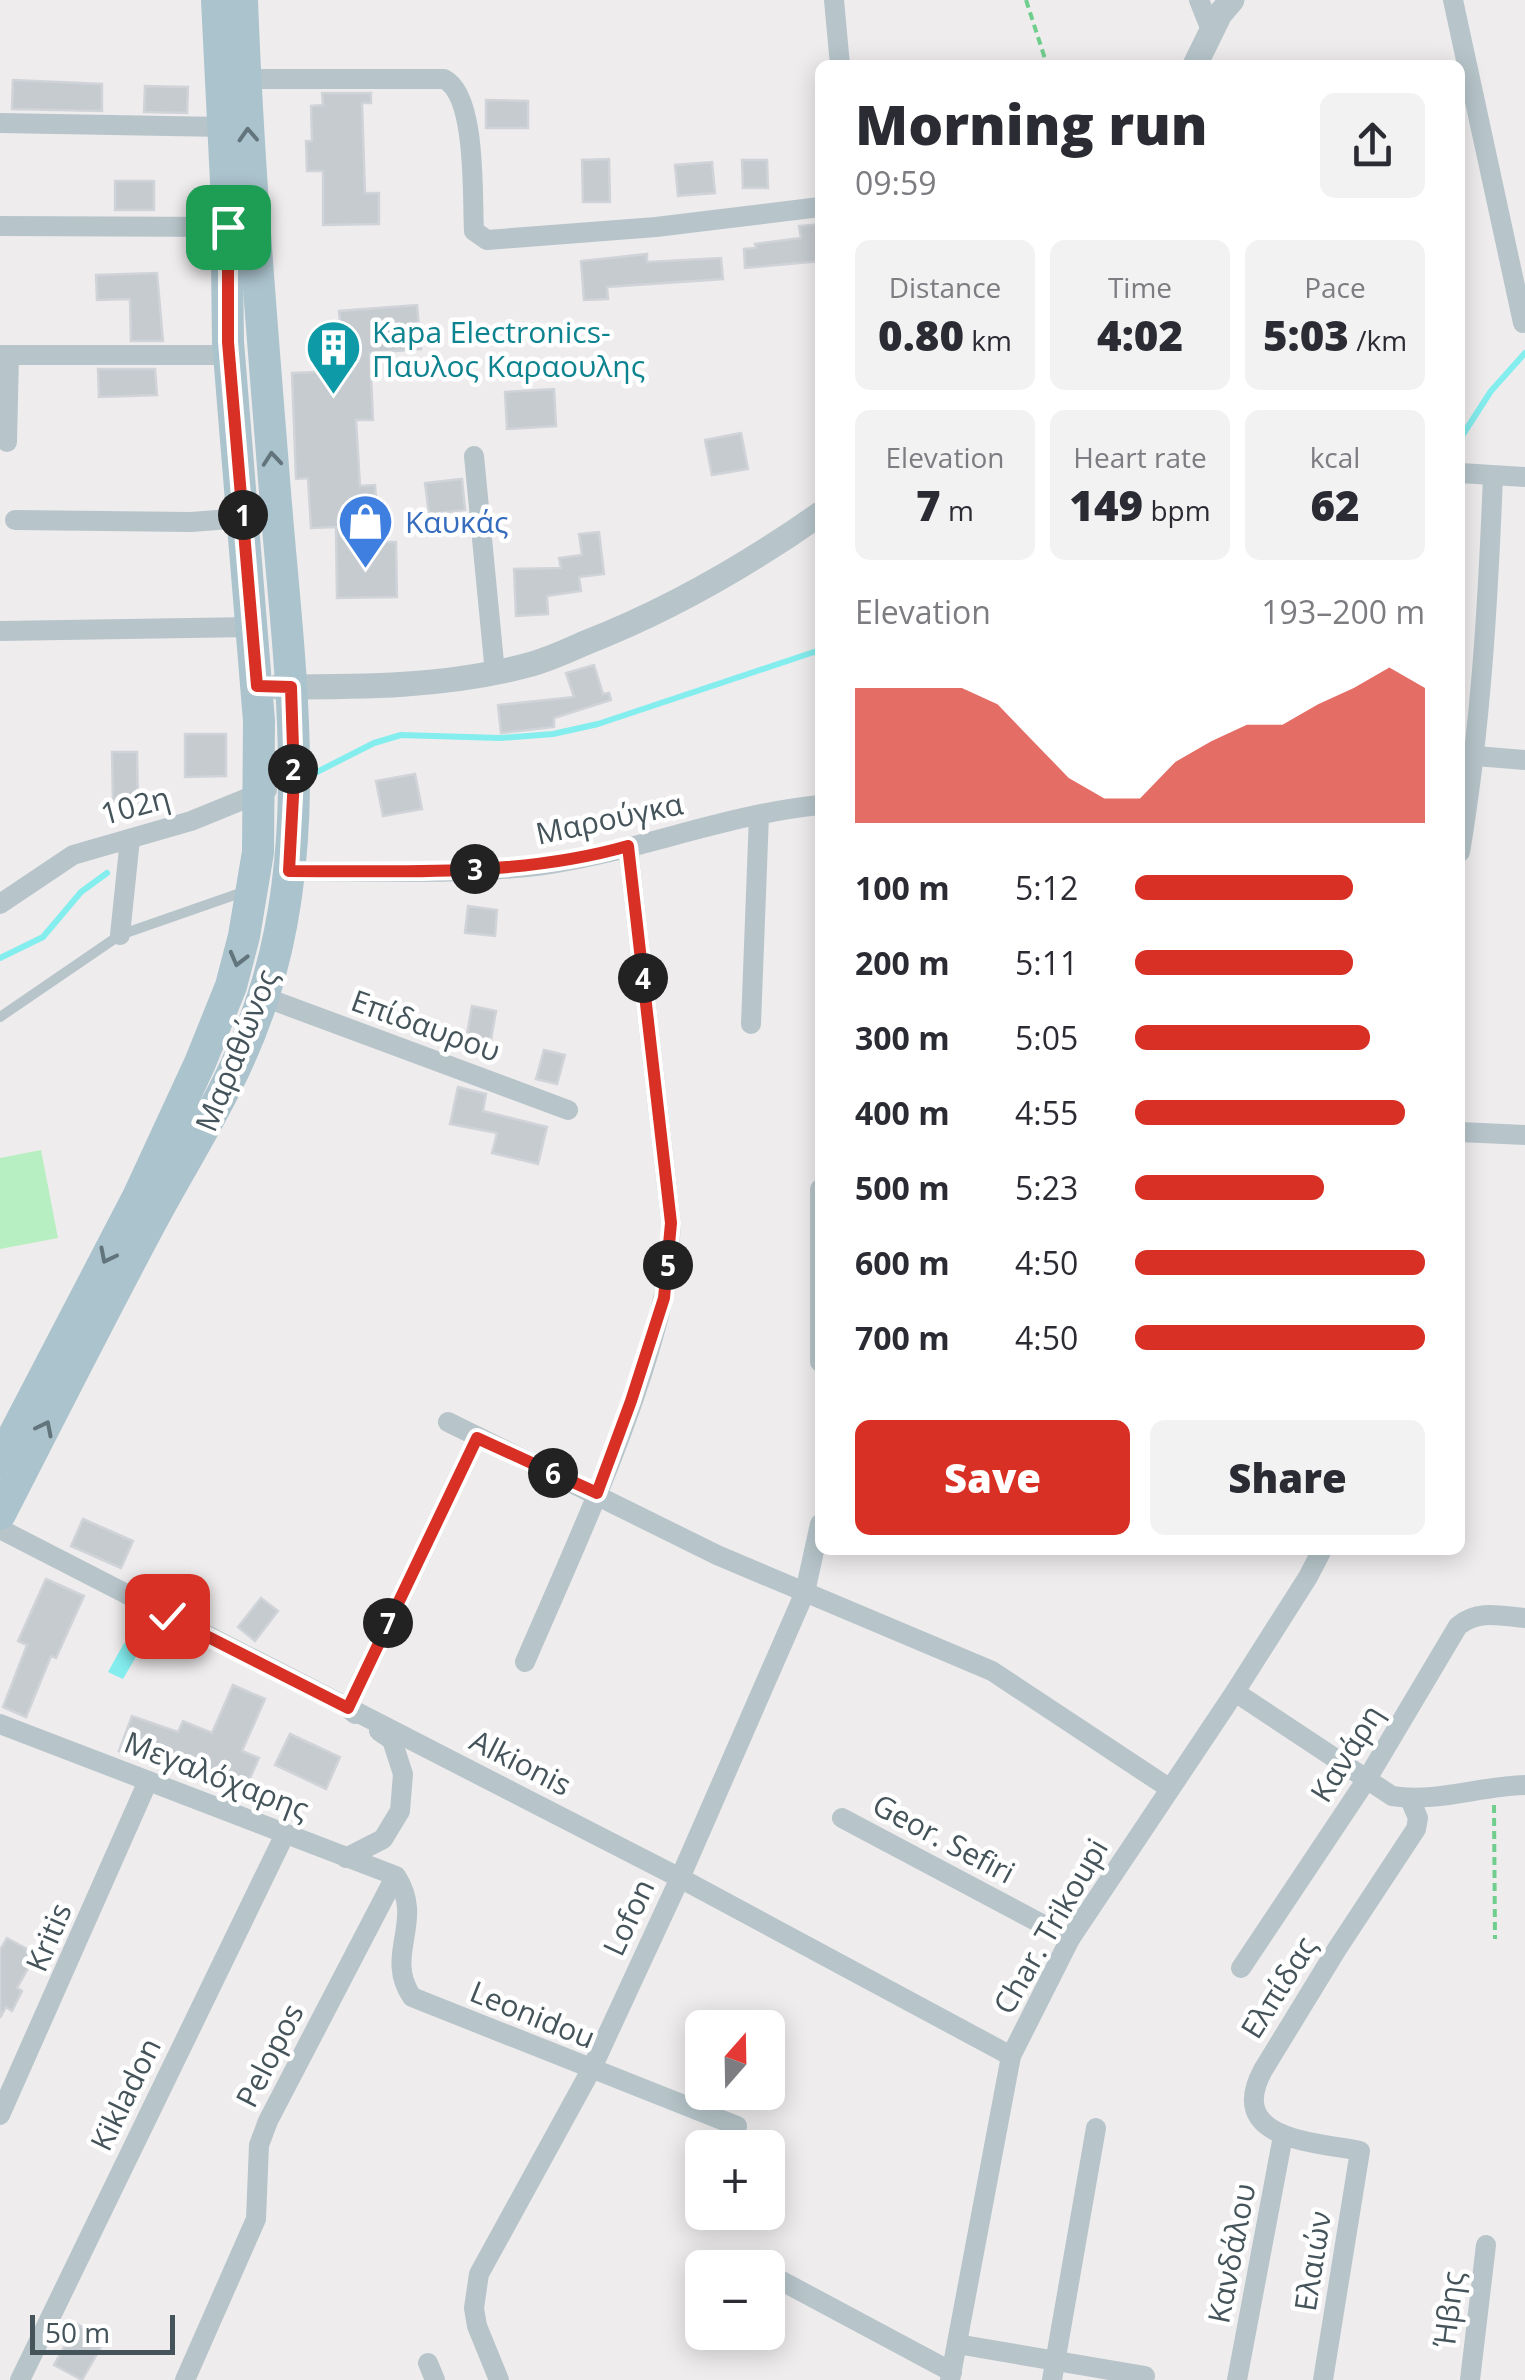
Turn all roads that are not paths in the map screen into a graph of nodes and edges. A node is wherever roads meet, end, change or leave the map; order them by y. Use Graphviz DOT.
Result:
graph roads {
  1 [pos="217,0"];
  2 [pos="242,0"];
  3 [pos="834,0"];
  4 [pos="1199,0"];
  5 [pos="1232,0"];
  6 [pos="1454,0"];
  7 [pos="1211,30"];
  8 [pos="840,60"];
  9 [pos="1197,60"];
  10 [pos="245,80"];
  11 [pos="0,123"];
  12 [pos="224,127"];
  13 [pos="815,209"];
  14 [pos="0,226"];
  15 [pos="228,227"];
  16 [pos="1523,323"];
  17 [pos="229,355"];
  18 [pos="4,356"];
  19 [pos="7,442"];
  20 [pos="474,456"];
  21 [pos="1465,473"];
  22 [pos="1493,476"];
  23 [pos="1525,477"];
  24 [pos="243,518"];
  25 [pos="815,518"];
  26 [pos="14,520"];
  27 [pos="252,627"];
  28 [pos="0,631"];
  29 [pos="495,673"];
  30 [pos="257,686"];
  31 [pos="291,687"];
  32 [pos="1476,756"];
  33 [pos="1525,760"];
  34 [pos="294,778"];
  35 [pos="260,794"];
  36 [pos="815,806"];
  37 [pos="758,815"];
  38 [pos="1465,822"];
  39 [pos="130,839"];
  40 [pos="628,846"];
  41 [pos="289,871"];
  42 [pos="252,889"];
  43 [pos="0,904"];
  44 [pos="120,935"];
  45 [pos="264,997"];
  46 [pos="0,1018"];
  47 [pos="750,1024"];
  48 [pos="568,1110"];
  49 [pos="1465,1132"];
  50 [pos="1525,1135"];
  51 [pos="448,1422"];
  52 [pos="477,1438"];
  53 [pos="0,1462"];
  54 [pos="597,1493"];
  55 [pos="0,1514"];
  56 [pos="0,1529"];
  57 [pos="815,1547"];
  58 [pos="1319,1555"];
  59 [pos="805,1592"];
  60 [pos="1525,1618"];
  61 [pos="524,1662"];
  62 [pos="1235,1692"];
  63 [pos="348,1708"];
  64 [pos="0,1724"];
  65 [pos="1367,1779"];
  66 [pos="148,1781"];
  67 [pos="1525,1785"];
  68 [pos="1169,1788"];
  69 [pos="1410,1799"];
  70 [pos="842,1818"];
  71 [pos="285,1834"];
  72 [pos="346,1858"];
  73 [pos="680,1878"];
  74 [pos="400,1884"];
  75 [pos="1070,1939"];
  76 [pos="1241,1968"];
  77 [pos="1011,2056"];
  78 [pos="590,2070"];
  79 [pos="0,2115"];
  80 [pos="737,2126"];
  81 [pos="1096,2128"];
  82 [pos="1283,2136"];
  83 [pos="1486,2245"];
  84 [pos="785,2283"];
  85 [pos="957,2344"];
  86 [pos="1053,2370"];
  87 [pos="951,2376"];
  88 [pos="1145,2376"];
  89 [pos="20,2380"];
  90 [pos="184,2380"];
  91 [pos="500,2380"];
  92 [pos="1237,2380"];
  93 [pos="1323,2380"];
  94 [pos="1470,2380"];
  1 -- 12 [label="main road, Μαραθώνος"];
  2 -- 10 [label="main road, Μαραθώνος"];
  3 -- 8 [label="street"];
  4 -- 7 [label="street"];
  5 -- 7 [label="street"];
  6 -- 16 [label="street"];
  7 -- 9 [label="street"];
  10 -- 13 [label="street"];
  31 -- 10 [label="main road, Μαραθώνος, one-way"];
  11 -- 12 [label="street"];
  12 -- 15 [label="main road, Μαραθώνος"];
  14 -- 15 [label="street"];
  15 -- 17 [label="main road, Μαραθώνος"];
  17 -- 18 [label="street"];
  17 -- 24 [label="main road, Μαραθώνος"];
  18 -- 19 [label="street"];
  20 -- 29 [label="street"];
  21 -- 22 [label="street"];
  22 -- 23 [label="street"];
  22 -- 32 [label="street"];
  24 -- 26 [label="street"];
  24 -- 27 [label="main road, Μαραθώνος"];
  25 -- 29 [label="street"];
  27 -- 28 [label="street"];
  27 -- 30 [label="main road, Μαραθώνος"];
  29 -- 31 [label="street"];
  30 -- 31 [label="street"];
  30 -- 35 [label="main road, Μαραθώνος"];
  31 -- 34 [label="main road, Μαραθώνος"];
  32 -- 33 [label="street"];
  32 -- 38 [label="street"];
  34 -- 35 [label="street, 102η"];
  34 -- 41 [label="main road, Μαραθώνος"];
  35 -- 39 [label="street, 102η"];
  35 -- 42 [label="main road, Μαραθώνος"];
  36 -- 37 [label="street, Μαρούγκα"];
  37 -- 40 [label="street, Μαρούγκα"];
  37 -- 47 [label="street"];
  39 -- 43 [label="street, 102η"];
  39 -- 44 [label="street"];
  40 -- 41 [label="street, Μαρούγκα"];
  40 -- 54 [label="street"];
  41 -- 45 [label="main road, Μαραθώνος"];
  42 -- 44 [label="lane"];
  42 -- 53 [label="main road, Μαραθώνος, one-way"];
  44 -- 46 [label="lane"];
  45 -- 48 [label="street, Επίδαυρου"];
  55 -- 45 [label="main road, Μαραθώνος, one-way"];
  49 -- 50 [label="street"];
  51 -- 52 [label="street"];
  52 -- 54 [label="street"];
  52 -- 63 [label="street"];
  54 -- 59 [label="street"];
  54 -- 61 [label="street"];
  56 -- 63 [label="street, Alkionis"];
  57 -- 59 [label="street, Lofon"];
  58 -- 62 [label="street, Char. Trikoupi"];
  59 -- 68 [label="street"];
  59 -- 73 [label="street, Lofon"];
  60 -- 65 [label="street, Κανάρη"];
  62 -- 65 [label="street"];
  62 -- 68 [label="street, Char. Trikoupi"];
  63 -- 72 [label="street"];
  63 -- 73 [label="street, Alkionis"];
  64 -- 66 [label="street, Μεγαλόχαρης"];
  65 -- 69 [label="street"];
  65 -- 76 [label="street, Κανάρη"];
  66 -- 71 [label="street, Μεγαλόχαρης"];
  66 -- 79 [label="street, Kritis"];
  67 -- 69 [label="street"];
  68 -- 75 [label="street, Char. Trikoupi"];
  69 -- 82 [label="street, Ελπίδας"];
  70 -- 75 [label="street, Geor. Sefiri"];
  71 -- 72 [label="street, Μεγαλόχαρης"];
  71 -- 89 [label="street, Kikladon"];
  72 -- 74 [label="street, Μεγαλόχαρης"];
  73 -- 77 [label="street, Alkionis"];
  73 -- 78 [label="street, Lofon"];
  74 -- 78 [label="street, Leonidou"];
  74 -- 90 [label="street, Pelopos"];
  75 -- 77 [label="street, Char. Trikoupi"];
  77 -- 85 [label="street, Char. Trikoupi"];
  78 -- 80 [label="street, Leonidou"];
  78 -- 91 [label="street, Lofon"];
  81 -- 86 [label="street"];
  82 -- 92 [label="street, Κανδάλου"];
  82 -- 93 [label="street, Ελαιών"];
  83 -- 94 [label="street, Ήβης"];
  84 -- 87 [label="street"];
  85 -- 86 [label="street"];
  85 -- 87 [label="street, Char. Trikoupi"];
  86 -- 88 [label="street"];
}
